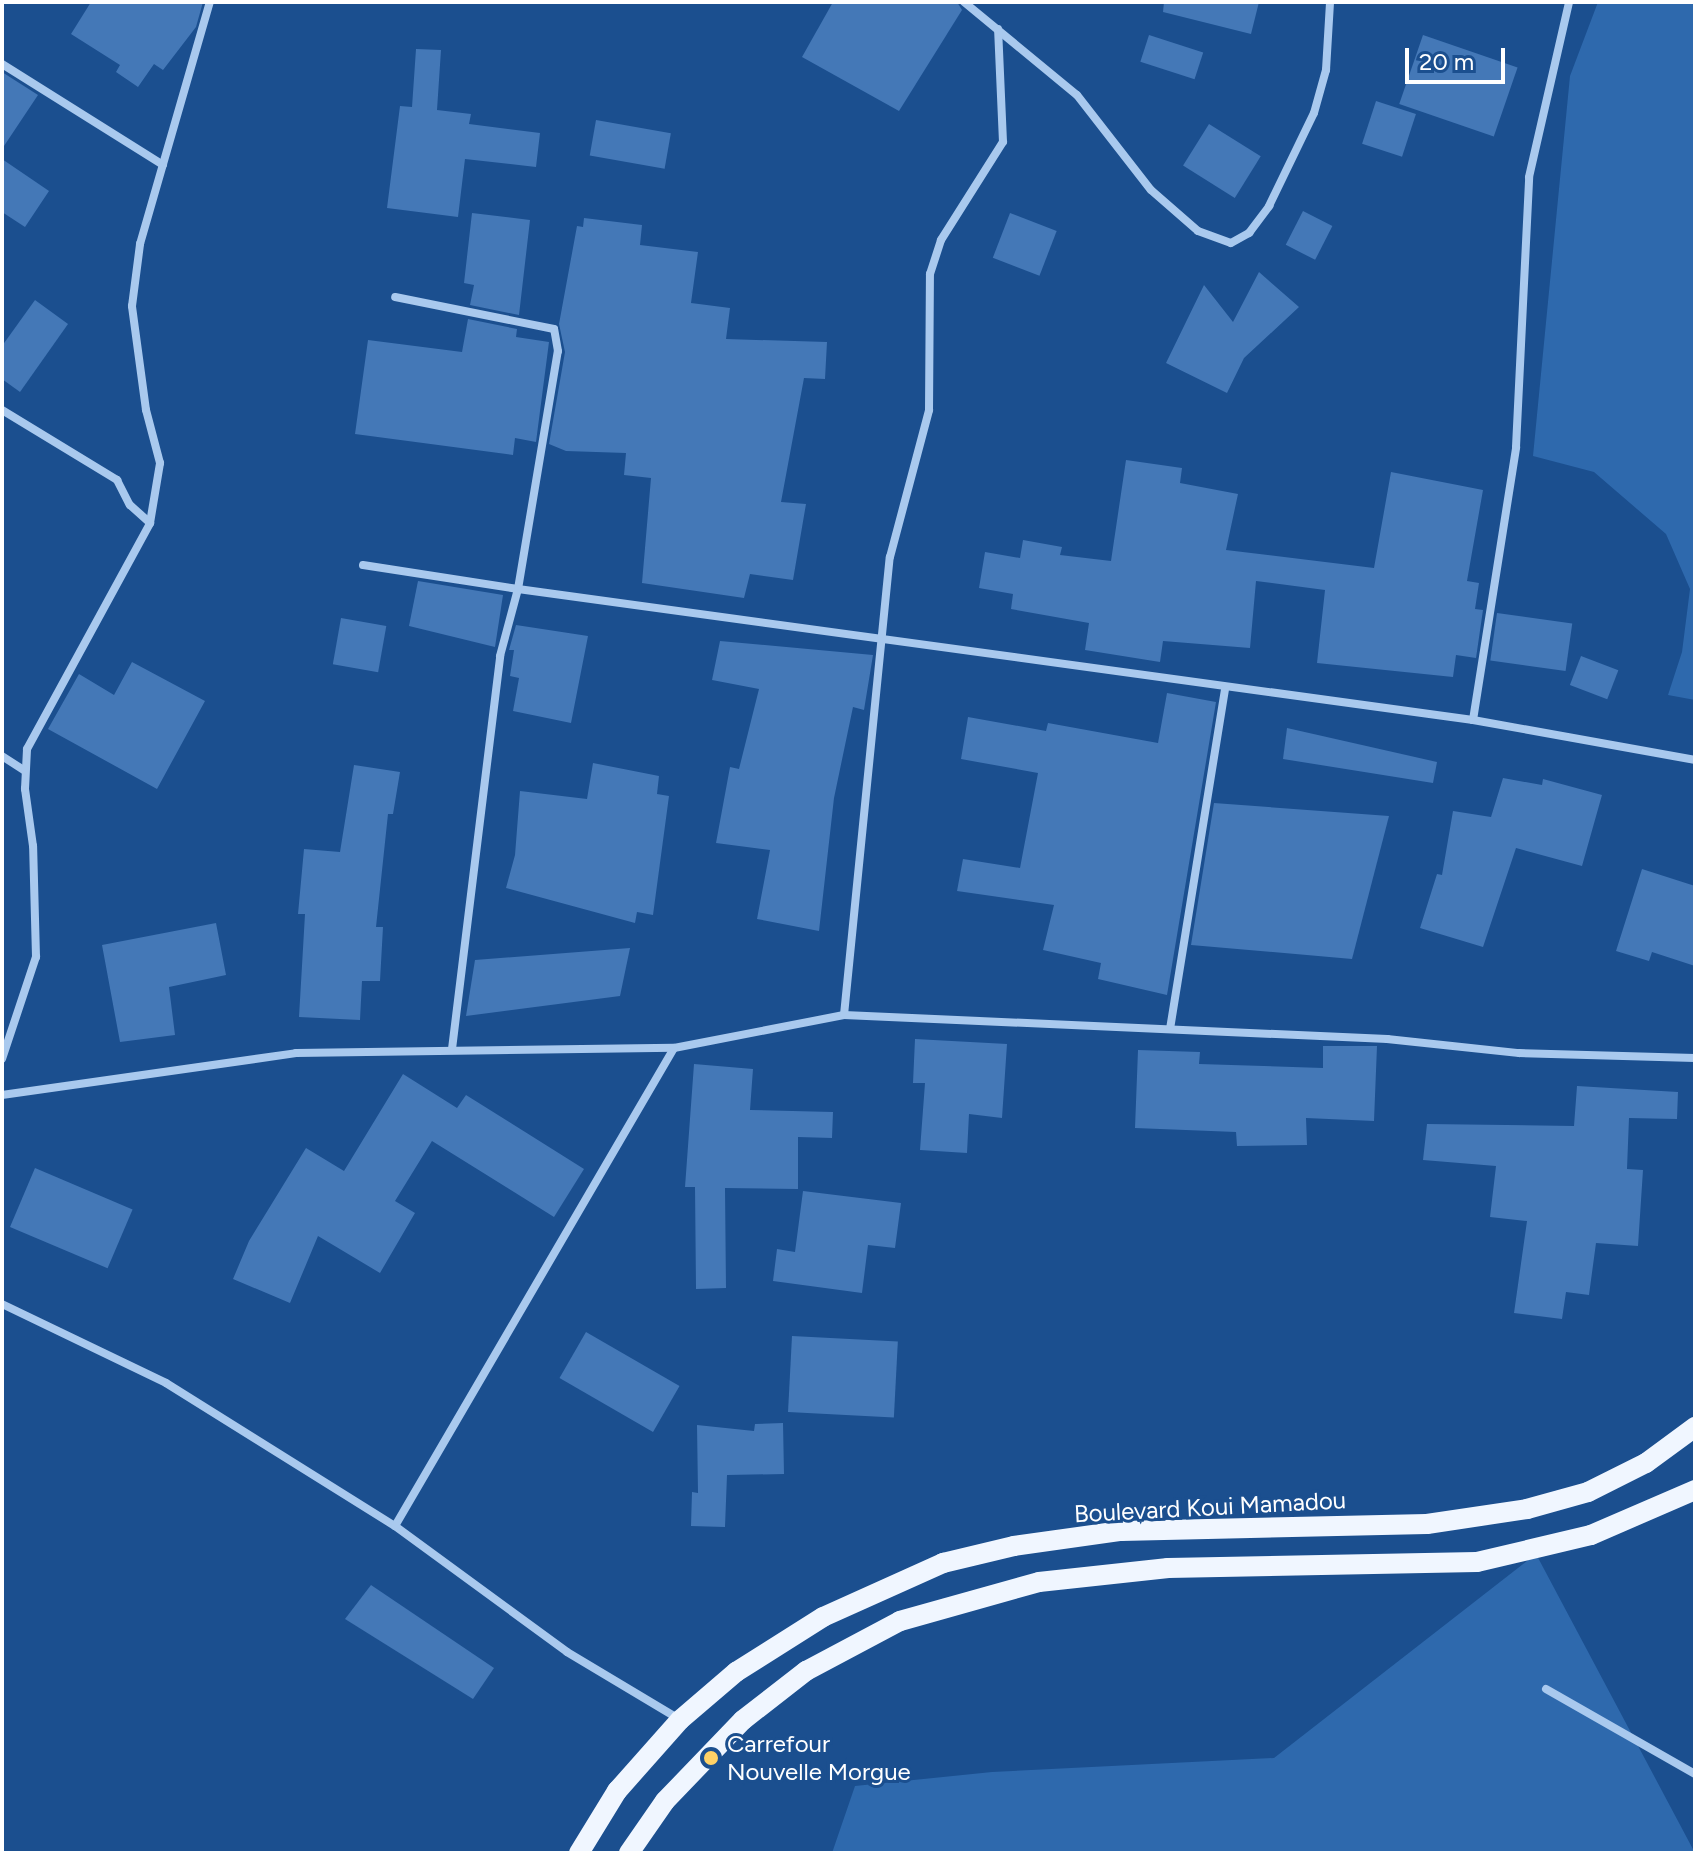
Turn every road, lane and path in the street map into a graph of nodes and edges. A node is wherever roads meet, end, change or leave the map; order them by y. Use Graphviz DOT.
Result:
graph roads {
  1 [pos="210,2"];
  2 [pos="964,2"];
  3 [pos="1330,2"];
  4 [pos="1569,2"];
  5 [pos="998,29"];
  6 [pos="2,64"];
  7 [pos="163,165"];
  8 [pos="395,297"];
  9 [pos="2,410"];
  10 [pos="150,523"];
  11 [pos="363,565"];
  12 [pos="518,589"];
  13 [pos="881,641"];
  14 [pos="1225,690"];
  15 [pos="1473,720"];
  16 [pos="2,756"];
  17 [pos="1695,760"];
  18 [pos="25,771"];
  19 [pos="844,1015"];
  20 [pos="1170,1029"];
  21 [pos="674,1048"];
  22 [pos="452,1049"];
  23 [pos="1695,1058"];
  24 [pos="2,1059"];
  25 [pos="2,1095"];
  26 [pos="2,1304"];
  27 [pos="1695,1427"];
  28 [pos="1695,1490"];
  29 [pos="395,1526"];
  30 [pos="1546,1689"];
  31 [pos="680,1720"];
  32 [pos="1695,1774"];
  33 [pos="579,1853"];
  34 [pos="629,1853"];
  1 -- 7 [label="street"];
  2 -- 5 [label="street"];
  3 -- 5 [label="street"];
  4 -- 15 [label="street"];
  5 -- 13 [label="street"];
  6 -- 7 [label="street"];
  7 -- 10 [label="street"];
  8 -- 12 [label="street"];
  9 -- 10 [label="street"];
  10 -- 18 [label="street"];
  11 -- 12 [label="street"];
  12 -- 13 [label="street"];
  12 -- 22 [label="street"];
  13 -- 14 [label="street"];
  13 -- 19 [label="street"];
  14 -- 15 [label="street"];
  14 -- 20 [label="street"];
  15 -- 17 [label="street"];
  16 -- 18 [label="street"];
  18 -- 24 [label="street"];
  19 -- 20 [label="street"];
  19 -- 21 [label="street"];
  20 -- 23 [label="street"];
  21 -- 22 [label="street"];
  21 -- 29 [label="street"];
  22 -- 25 [label="street"];
  26 -- 29 [label="street"];
  27 -- 31 [label="main road, Boulevard Koui Mamadou"];
  28 -- 34 [label="main road"];
  29 -- 31 [label="street"];
  30 -- 32 [label="street"];
  31 -- 33 [label="main road, Boulevard Koui Mamadou"];
}
